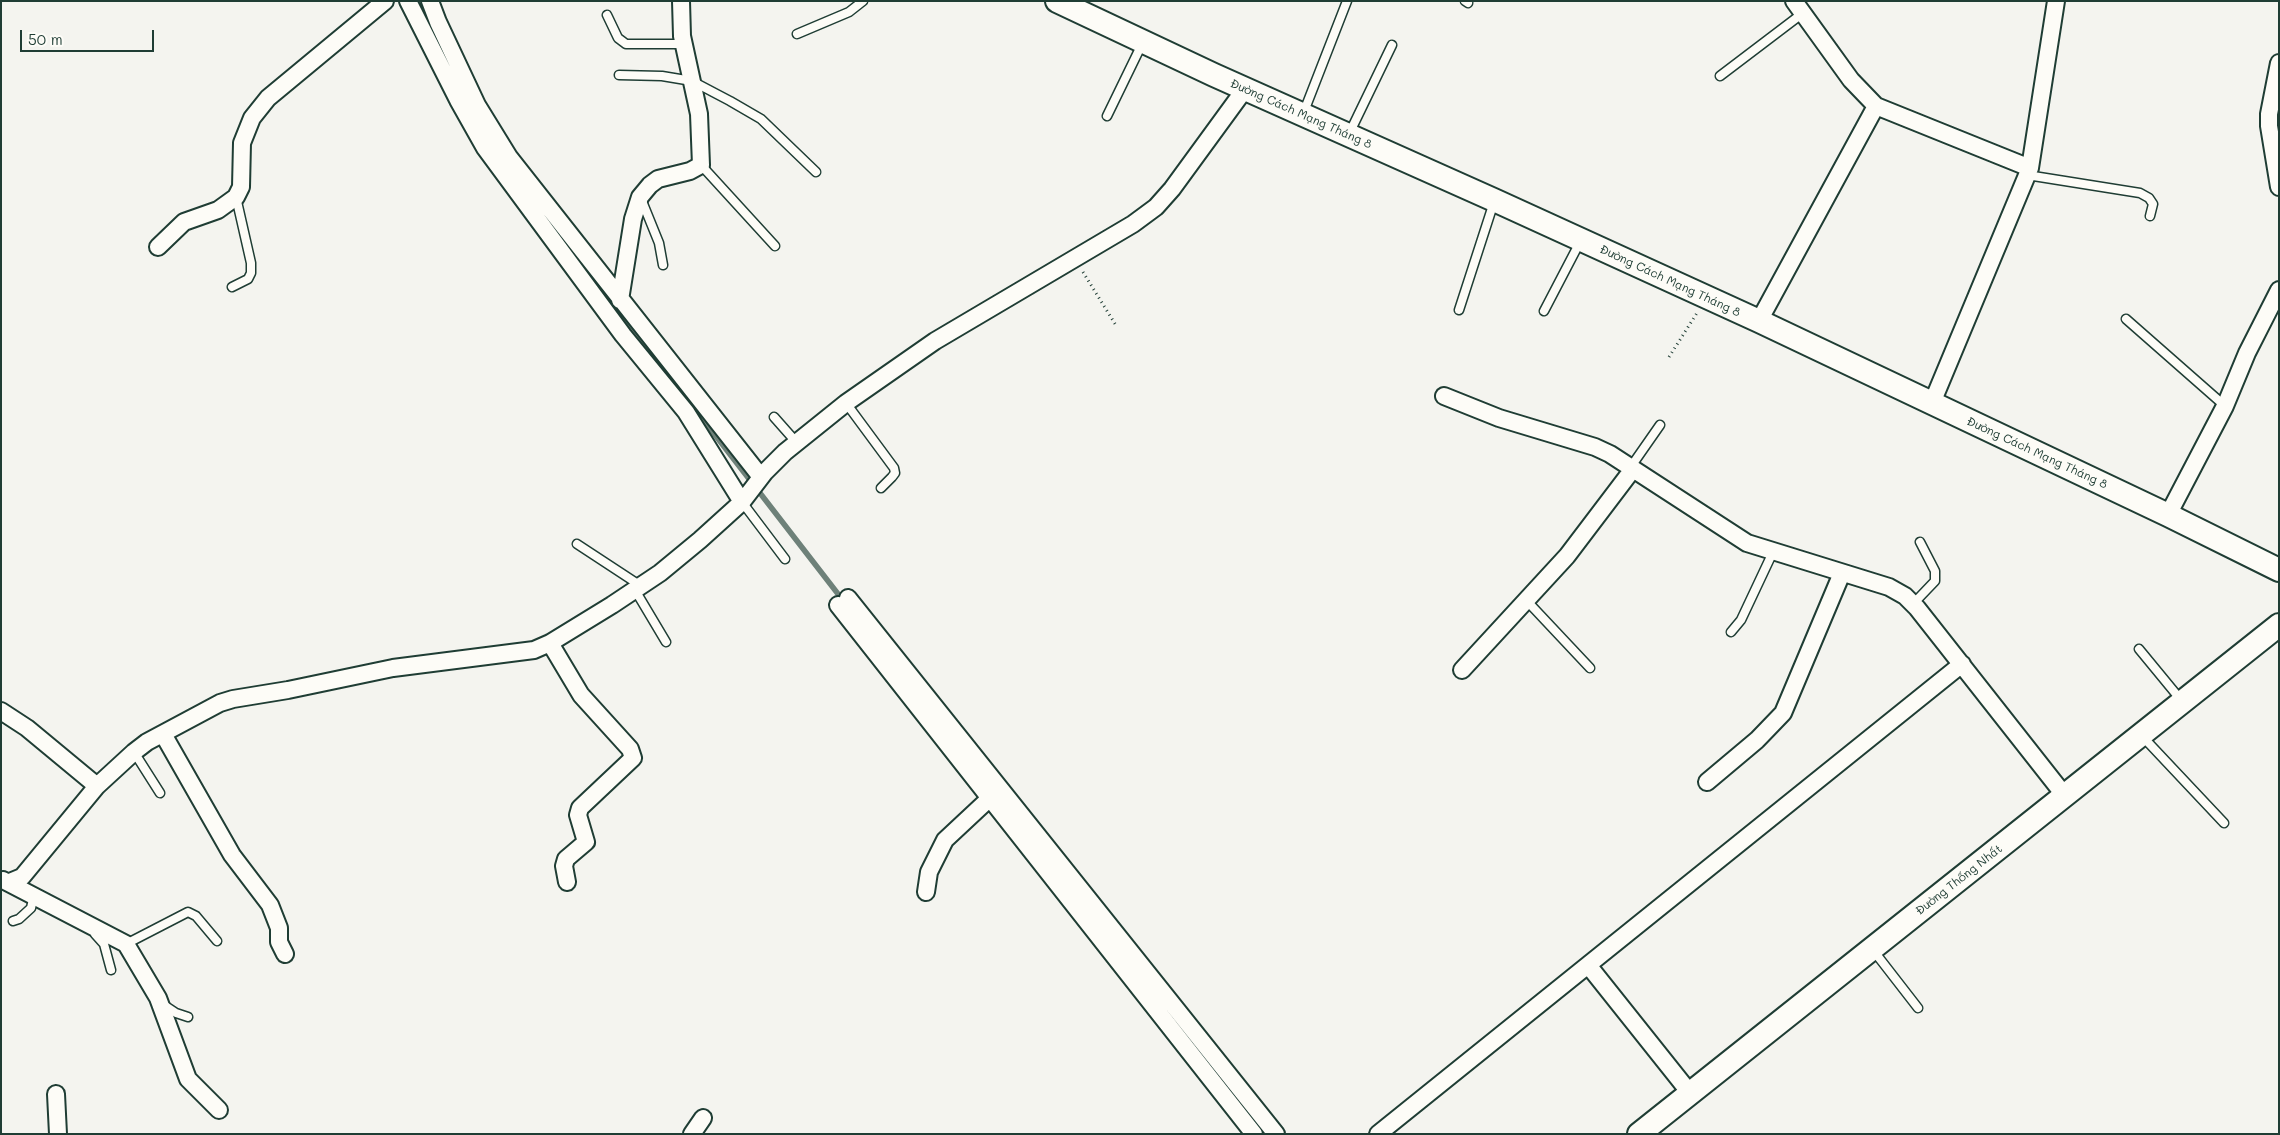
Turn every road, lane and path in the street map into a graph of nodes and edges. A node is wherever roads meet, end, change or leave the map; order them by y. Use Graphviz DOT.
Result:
graph roads {
  1 [pos="386,1"];
  2 [pos="408,1"];
  3 [pos="430,1"];
  4 [pos="681,1"];
  5 [pos="864,1"];
  6 [pos="1057,1"];
  7 [pos="1346,1"];
  8 [pos="2056,1"];
  9 [pos="1799,7"];
  10 [pos="607,15"];
  11 [pos="797,34"];
  12 [pos="1143,42"];
  13 [pos="684,44"];
  14 [pos="1392,45"];
  15 [pos="2279,63"];
  16 [pos="619,75"];
  17 [pos="1720,76"];
  18 [pos="692,81"];
  19 [pos="1245,89"];
  20 [pos="1876,106"];
  21 [pos="1302,115"];
  22 [pos="1107,116"];
  23 [pos="2274,134"];
  24 [pos="1349,135"];
  25 [pos="701,165"];
  26 [pos="2029,171"];
  27 [pos="816,172"];
  28 [pos="2279,187"];
  29 [pos="236,197"];
  30 [pos="640,197"];
  31 [pos="1494,200"];
  32 [pos="2150,216"];
  33 [pos="1581,240"];
  34 [pos="775,246"];
  35 [pos="158,247"];
  36 [pos="1074,259"];
  37 [pos="663,265"];
  38 [pos="232,287"];
  39 [pos="2279,290"];
  40 [pos="1707,297"];
  41 [pos="620,300"];
  42 [pos="1459,310"];
  43 [pos="1544,311"];
  44 [pos="2126,319"];
  45 [pos="1759,321"];
  46 [pos="1117,327"];
  47 [pos="1669,357"];
  48 [pos="1444,396"];
  49 [pos="846,403"];
  50 [pos="1932,403"];
  51 [pos="2226,406"];
  52 [pos="774,417"];
  53 [pos="1660,425"];
  54 [pos="797,443"];
  55 [pos="1631,469"];
  56 [pos="760,479"];
  57 [pos="881,488"];
  58 [pos="745,498"];
  59 [pos="2168,515"];
  60 [pos="1920,542"];
  61 [pos="578,544"];
  62 [pos="1773,552"];
  63 [pos="785,559"];
  64 [pos="2279,570"];
  65 [pos="1842,573"];
  66 [pos="638,588"];
  67 [pos="1527,601"];
  68 [pos="1913,604"];
  69 [pos="2279,626"];
  70 [pos="1731,632"];
  71 [pos="666,642"];
  72 [pos="550,644"];
  73 [pos="2139,649"];
  74 [pos="1962,664"];
  75 [pos="1590,668"];
  76 [pos="1462,670"];
  77 [pos="2182,701"];
  78 [pos="1,711"];
  79 [pos="163,734"];
  80 [pos="2141,735"];
  81 [pos="134,752"];
  82 [pos="1707,782"];
  83 [pos="97,786"];
  84 [pos="160,793"];
  85 [pos="2065,796"];
  86 [pos="990,798"];
  87 [pos="2224,823"];
  88 [pos="4,882"];
  89 [pos="567,882"];
  90 [pos="926,892"];
  91 [pos="34,895"];
  92 [pos="13,921"];
  93 [pos="83,921"];
  94 [pos="216,941"];
  95 [pos="126,944"];
  96 [pos="1872,949"];
  97 [pos="285,954"];
  98 [pos="1588,965"];
  99 [pos="111,970"];
  100 [pos="158,998"];
  101 [pos="1918,1008"];
  102 [pos="188,1017"];
  103 [pos="1690,1093"];
  104 [pos="56,1094"];
  105 [pos="218,1110"];
  106 [pos="703,1118"];
  107 [pos="58,1134"];
  108 [pos="692,1134"];
  109 [pos="1254,1134"];
  110 [pos="1276,1134"];
  111 [pos="1378,1134"];
  112 [pos="1639,1134"];
  1 -- 29 [label="street"];
  2 -- 58 [label="street"];
  3 -- 41 [label="street"];
  4 -- 13 [label="street"];
  5 -- 11 [label="lane"];
  6 -- 12 [label="street, Đường Cách Mạng Tháng 8"];
  7 -- 21 [label="lane"];
  8 -- 26 [label="street"];
  9 -- 17 [label="lane"];
  9 -- 20 [label="street"];
  10 -- 13 [label="lane"];
  12 -- 19 [label="street, Đường Cách Mạng Tháng 8"];
  12 -- 22 [label="lane"];
  13 -- 18 [label="street"];
  14 -- 24 [label="lane"];
  15 -- 23 [label="street"];
  16 -- 18 [label="lane"];
  18 -- 25 [label="street"];
  18 -- 27 [label="lane"];
  19 -- 21 [label="street, Đường Cách Mạng Tháng 8"];
  19 -- 36 [label="street"];
  20 -- 26 [label="street"];
  20 -- 45 [label="street"];
  21 -- 24 [label="street, Đường Cách Mạng Tháng 8"];
  23 -- 28 [label="street"];
  24 -- 31 [label="street, Đường Cách Mạng Tháng 8"];
  25 -- 30 [label="street"];
  25 -- 34 [label="lane"];
  26 -- 32 [label="lane"];
  26 -- 50 [label="street"];
  29 -- 35 [label="street"];
  29 -- 38 [label="lane"];
  30 -- 37 [label="lane"];
  30 -- 41 [label="street"];
  31 -- 33 [label="street, Đường Cách Mạng Tháng 8"];
  31 -- 42 [label="lane"];
  33 -- 40 [label="street, Đường Cách Mạng Tháng 8"];
  33 -- 43 [label="lane"];
  36 -- 46 [label="path"];
  36 -- 49 [label="street"];
  39 -- 51 [label="street"];
  40 -- 45 [label="street, Đường Cách Mạng Tháng 8"];
  40 -- 47 [label="path"];
  41 -- 56 [label="street"];
  44 -- 51 [label="lane"];
  45 -- 50 [label="street, Đường Cách Mạng Tháng 8"];
  48 -- 55 [label="street"];
  49 -- 54 [label="street"];
  49 -- 57 [label="lane"];
  50 -- 59 [label="street, Đường Cách Mạng Tháng 8"];
  51 -- 59 [label="street"];
  52 -- 54 [label="lane"];
  53 -- 55 [label="lane"];
  54 -- 56 [label="street"];
  55 -- 62 [label="street"];
  55 -- 67 [label="street"];
  56 -- 58 [label="street"];
  58 -- 63 [label="lane"];
  58 -- 66 [label="street"];
  59 -- 64 [label="street, Đường Cách Mạng Tháng 8"];
  60 -- 68 [label="lane"];
  61 -- 66 [label="lane"];
  62 -- 65 [label="street"];
  62 -- 70 [label="lane"];
  65 -- 68 [label="street"];
  65 -- 82 [label="street"];
  66 -- 71 [label="lane"];
  66 -- 72 [label="street"];
  67 -- 75 [label="lane"];
  67 -- 76 [label="street"];
  68 -- 74 [label="street"];
  69 -- 77 [label="street, Đường Thống Nhất"];
  72 -- 79 [label="street"];
  72 -- 89 [label="street"];
  73 -- 77 [label="lane"];
  74 -- 85 [label="street"];
  74 -- 98 [label="street"];
  77 -- 80 [label="street, Đường Thống Nhất"];
  78 -- 83 [label="street"];
  79 -- 81 [label="street"];
  79 -- 97 [label="street"];
  80 -- 85 [label="street, Đường Thống Nhất"];
  80 -- 87 [label="lane"];
  81 -- 83 [label="street"];
  81 -- 84 [label="lane"];
  83 -- 88 [label="street"];
  85 -- 96 [label="street, Đường Thống Nhất"];
  86 -- 90 [label="street"];
  86 -- 109 [label="street"];
  86 -- 110 [label="street"];
  88 -- 91 [label="street"];
  91 -- 92 [label="lane"];
  91 -- 93 [label="street"];
  93 -- 95 [label="street"];
  93 -- 99 [label="lane"];
  94 -- 95 [label="lane"];
  95 -- 100 [label="street"];
  96 -- 101 [label="lane"];
  96 -- 103 [label="street, Đường Thống Nhất"];
  98 -- 103 [label="street"];
  98 -- 111 [label="street"];
  100 -- 102 [label="lane"];
  100 -- 105 [label="street"];
  103 -- 112 [label="street, Đường Thống Nhất"];
  104 -- 107 [label="street"];
  106 -- 108 [label="street"];
}
